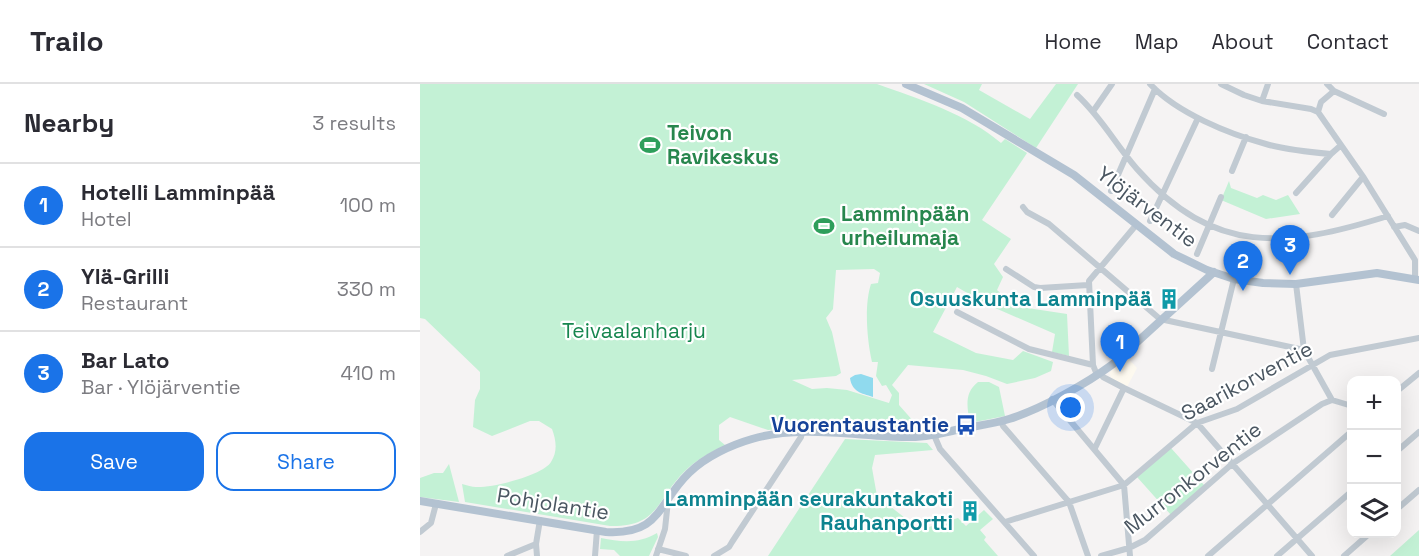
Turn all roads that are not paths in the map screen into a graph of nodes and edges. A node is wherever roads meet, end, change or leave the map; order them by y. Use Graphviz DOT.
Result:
graph roads {
  1 [pos="906,84"];
  2 [pos="1112,84"];
  3 [pos="1221,84"];
  4 [pos="1268,84"];
  5 [pos="1327,84"];
  6 [pos="1153,86"];
  7 [pos="1334,91"];
  8 [pos="1077,95"];
  9 [pos="1262,101"];
  10 [pos="1094,110"];
  11 [pos="1318,112"];
  12 [pos="1384,114"];
  13 [pos="1198,118"];
  14 [pos="1246,137"];
  15 [pos="1340,146"];
  16 [pos="1331,154"];
  17 [pos="1126,155"];
  18 [pos="1232,171"];
  19 [pos="1363,177"];
  20 [pos="1111,191"];
  21 [pos="1162,193"];
  22 [pos="1296,193"];
  23 [pos="1221,196"];
  24 [pos="1023,207"];
  25 [pos="1332,215"];
  26 [pos="1388,216"];
  27 [pos="1150,221"];
  28 [pos="1137,224"];
  29 [pos="1209,226"];
  30 [pos="1394,227"];
  31 [pos="1419,231"];
  32 [pos="1197,254"];
  33 [pos="1100,268"];
  34 [pos="1006,269"];
  35 [pos="1214,272"];
  36 [pos="1234,279"];
  37 [pos="1417,280"];
  38 [pos="1296,284"];
  39 [pos="1088,285"];
  40 [pos="957,312"];
  41 [pos="1163,320"];
  42 [pos="1221,333"];
  43 [pos="1419,338"];
  44 [pos="1304,350"];
  45 [pos="1093,365"];
  46 [pos="1313,365"];
  47 [pos="1212,369"];
  48 [pos="1419,373"];
  49 [pos="1098,374"];
  50 [pos="1124,388"];
  51 [pos="1401,388"];
  52 [pos="1052,399"];
  53 [pos="1332,400"];
  54 [pos="1347,404"];
  55 [pos="1001,421"];
  56 [pos="1197,423"];
  57 [pos="1419,432"];
  58 [pos="802,433"];
  59 [pos="934,435"];
  60 [pos="1347,435"];
  61 [pos="1095,448"];
  62 [pos="1401,448"];
  63 [pos="1233,464"];
  64 [pos="1124,485"];
  65 [pos="1419,490"];
  66 [pos="1347,495"];
  67 [pos="420,501"];
  68 [pos="669,501"];
  69 [pos="1069,502"];
  70 [pos="436,504"];
  71 [pos="1267,505"];
  72 [pos="1401,506"];
  73 [pos="540,520"];
  74 [pos="1005,522"];
  75 [pos="597,530"];
  76 [pos="420,532"];
  77 [pos="1297,538"];
  78 [pos="1364,538"];
  79 [pos="536,544"];
  80 [pos="1129,548"];
  81 [pos="657,553"];
  82 [pos="507,556"];
  83 [pos="537,556"];
  84 [pos="595,556"];
  85 [pos="686,556"];
  86 [pos="714,556"];
  87 [pos="1034,556"];
  88 [pos="1088,556"];
  89 [pos="1101,556"];
  90 [pos="1130,556"];
  91 [pos="1208,556"];
  92 [pos="1277,556"];
  93 [pos="1312,556"];
  94 [pos="1344,556"];
  1 -- 28 [label="main road, Ylöjärventie"];
  2 -- 10 [label="street"];
  3 -- 9 [label="street"];
  4 -- 9 [label="street"];
  5 -- 7 [label="street"];
  6 -- 13 [label="street"];
  6 -- 17 [label="street"];
  7 -- 11 [label="street"];
  7 -- 12 [label="street"];
  8 -- 10 [label="street"];
  9 -- 11 [label="street"];
  10 -- 17 [label="street"];
  11 -- 15 [label="street"];
  13 -- 14 [label="street"];
  13 -- 21 [label="street"];
  14 -- 16 [label="street"];
  14 -- 18 [label="street"];
  15 -- 16 [label="street"];
  15 -- 19 [label="street"];
  16 -- 22 [label="street"];
  17 -- 20 [label="street"];
  17 -- 21 [label="street"];
  19 -- 25 [label="street"];
  19 -- 26 [label="street"];
  21 -- 27 [label="street"];
  21 -- 29 [label="street"];
  23 -- 29 [label="street"];
  24 -- 33 [label="street"];
  26 -- 29 [label="street"];
  26 -- 30 [label="street"];
  28 -- 33 [label="street"];
  28 -- 35 [label="main road, Ylöjärventie"];
  29 -- 32 [label="street"];
  30 -- 31 [label="street"];
  30 -- 37 [label="street"];
  33 -- 39 [label="street"];
  33 -- 41 [label="street"];
  34 -- 39 [label="street"];
  35 -- 36 [label="main road, Ylöjärventie"];
  35 -- 41 [label="main road"];
  36 -- 38 [label="main road, Ylöjärventie"];
  36 -- 42 [label="street"];
  37 -- 38 [label="main road, Ylöjärventie"];
  38 -- 44 [label="street"];
  39 -- 45 [label="street"];
  40 -- 45 [label="street"];
  41 -- 42 [label="street"];
  41 -- 49 [label="main road"];
  42 -- 44 [label="street"];
  42 -- 47 [label="street"];
  43 -- 46 [label="street, Saarikorventie"];
  44 -- 46 [label="street"];
  45 -- 49 [label="street"];
  46 -- 53 [label="street"];
  46 -- 56 [label="street, Saarikorventie"];
  48 -- 51 [label="street"];
  49 -- 50 [label="street"];
  49 -- 52 [label="main road"];
  50 -- 56 [label="street"];
  50 -- 61 [label="street"];
  52 -- 55 [label="main road"];
  52 -- 61 [label="street"];
  53 -- 54 [label="street"];
  53 -- 63 [label="street, Murronkorventie"];
  55 -- 59 [label="main road"];
  55 -- 69 [label="street"];
  56 -- 63 [label="street"];
  56 -- 64 [label="street, Saarikorventie"];
  57 -- 62 [label="street"];
  58 -- 59 [label="main road, Pohjolantie"];
  58 -- 68 [label="main road, Pohjolantie"];
  58 -- 86 [label="street"];
  59 -- 74 [label="street"];
  60 -- 71 [label="street"];
  61 -- 64 [label="street"];
  63 -- 71 [label="street"];
  63 -- 80 [label="street, Murronkorventie"];
  64 -- 69 [label="street, Saarikorventie"];
  64 -- 80 [label="street"];
  65 -- 72 [label="street"];
  66 -- 77 [label="street"];
  67 -- 70 [label="main road, Pohjolantie"];
  68 -- 75 [label="main road, Pohjolantie"];
  68 -- 81 [label="street"];
  69 -- 74 [label="street, Saarikorventie"];
  69 -- 88 [label="street"];
  70 -- 73 [label="main road, Pohjolantie"];
  70 -- 76 [label="street"];
  71 -- 77 [label="street"];
  71 -- 91 [label="street"];
  73 -- 75 [label="main road, Pohjolantie"];
  73 -- 79 [label="street"];
  74 -- 87 [label="street"];
  75 -- 84 [label="street"];
  77 -- 92 [label="street"];
  77 -- 93 [label="street"];
  78 -- 94 [label="street"];
  79 -- 82 [label="street"];
  79 -- 83 [label="street"];
  80 -- 89 [label="street, Murronkorventie"];
  80 -- 90 [label="street"];
  81 -- 85 [label="street"];
}
